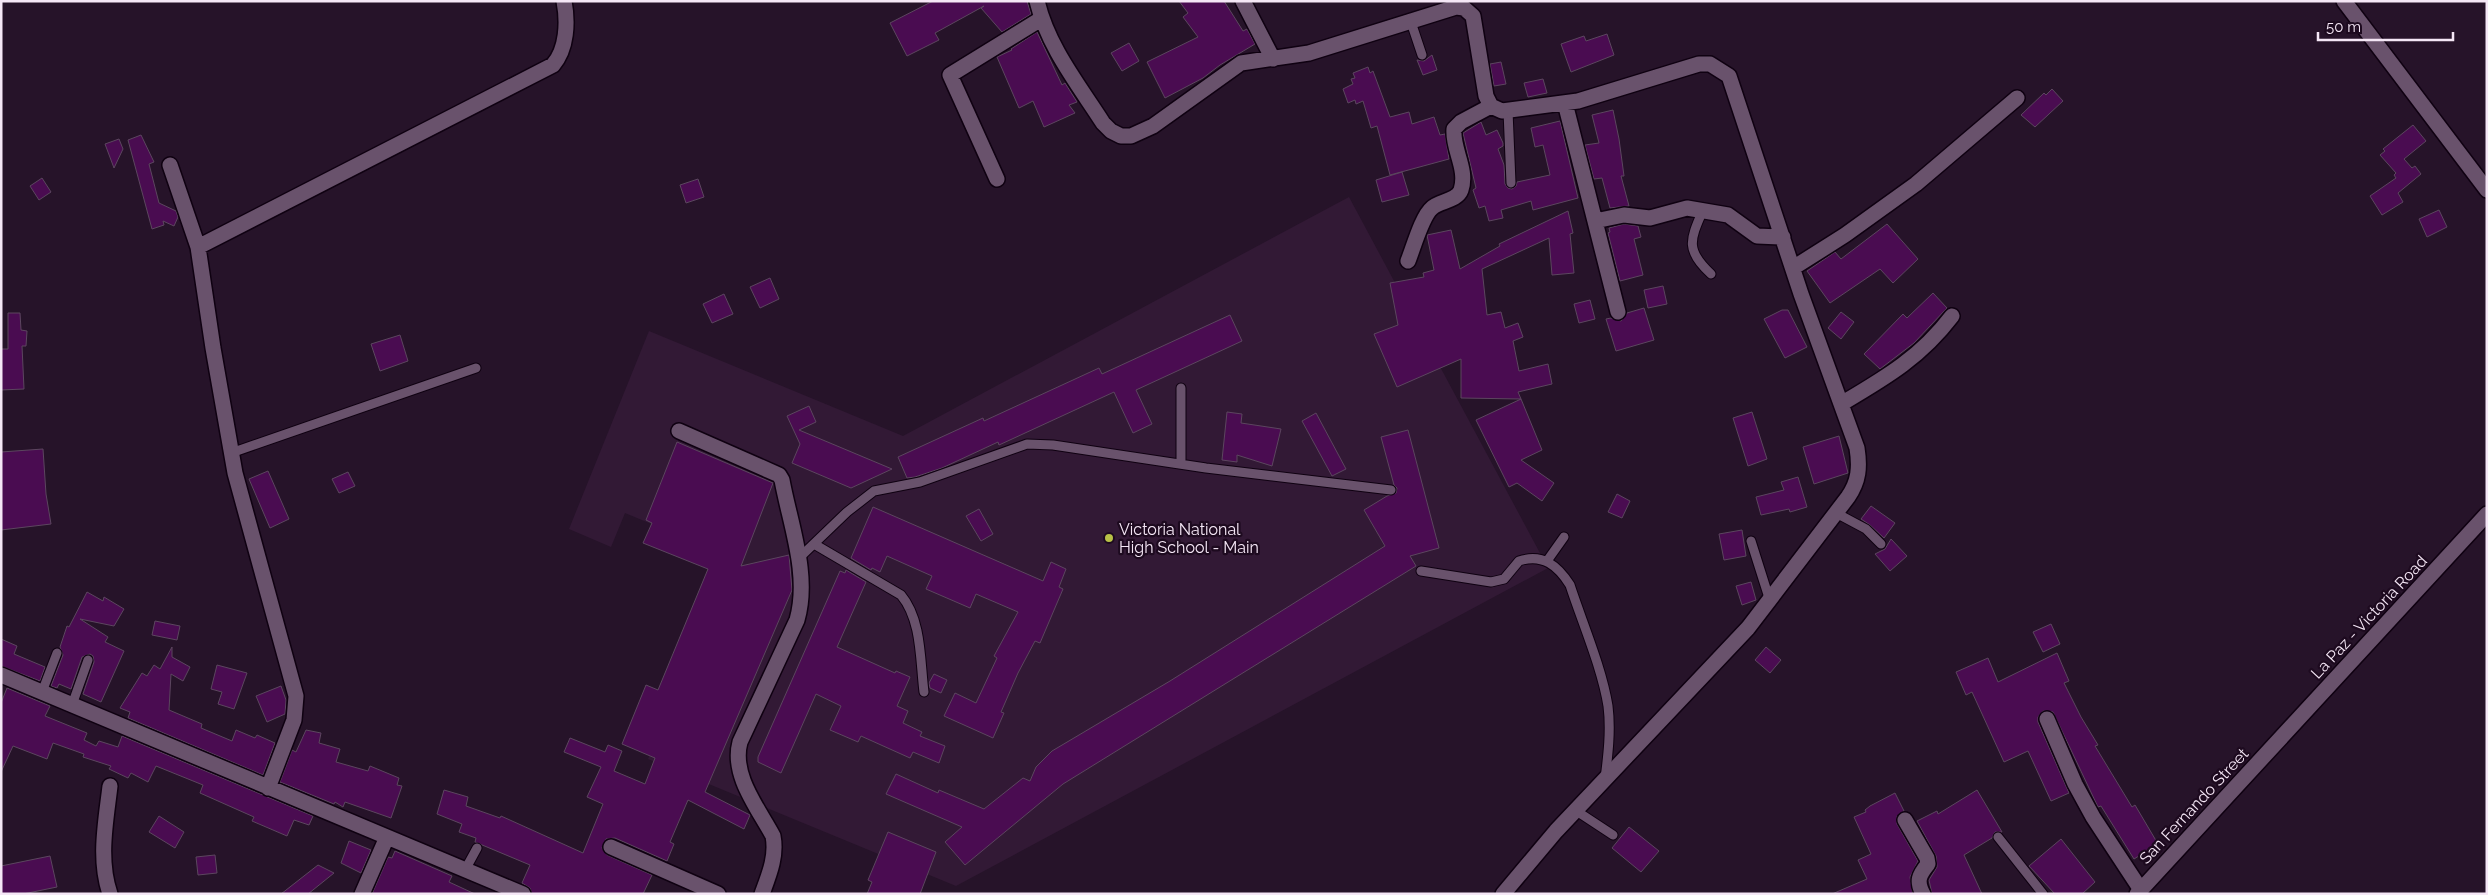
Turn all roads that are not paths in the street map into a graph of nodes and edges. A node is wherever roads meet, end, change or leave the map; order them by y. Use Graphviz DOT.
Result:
graph roads {
  1 [pos="564,1"];
  2 [pos="1037,1"];
  3 [pos="1243,1"];
  4 [pos="2344,1"];
  5 [pos="1464,4"];
  6 [pos="1041,19"];
  7 [pos="1411,22"];
  8 [pos="1422,55"];
  9 [pos="1273,59"];
  10 [pos="2017,98"];
  11 [pos="1565,103"];
  12 [pos="1491,106"];
  13 [pos="1508,111"];
  14 [pos="170,165"];
  15 [pos="997,179"];
  16 [pos="1511,183"];
  17 [pos="2487,190"];
  18 [pos="1703,210"];
  19 [pos="1595,221"];
  20 [pos="1783,237"];
  21 [pos="198,247"];
  22 [pos="1408,262"];
  23 [pos="1793,268"];
  24 [pos="1711,274"];
  25 [pos="1618,312"];
  26 [pos="1952,316"];
  27 [pos="476,368"];
  28 [pos="1181,388"];
  29 [pos="1841,404"];
  30 [pos="679,431"];
  31 [pos="231,453"];
  32 [pos="1181,464"];
  33 [pos="1391,490"];
  34 [pos="1836,513"];
  35 [pos="2487,514"];
  36 [pos="1564,537"];
  37 [pos="1751,541"];
  38 [pos="814,544"];
  39 [pos="1881,544"];
  40 [pos="798,559"];
  41 [pos="1547,561"];
  42 [pos="1421,571"];
  43 [pos="1770,601"];
  44 [pos="57,652"];
  45 [pos="88,660"];
  46 [pos="1,675"];
  47 [pos="42,692"];
  48 [pos="924,692"];
  49 [pos="72,705"];
  50 [pos="2047,719"];
  51 [pos="2277,743"];
  52 [pos="1605,779"];
  53 [pos="110,786"];
  54 [pos="268,788"];
  55 [pos="1576,810"];
  56 [pos="1905,820"];
  57 [pos="1613,835"];
  58 [pos="387,837"];
  59 [pos="1998,837"];
  60 [pos="611,847"];
  61 [pos="477,848"];
  62 [pos="465,870"];
  63 [pos="2139,892"];
  64 [pos="110,894"];
  65 [pos="362,894"];
  66 [pos="523,894"];
  67 [pos="718,894"];
  68 [pos="762,894"];
  69 [pos="1503,894"];
  70 [pos="1923,894"];
  71 [pos="2043,894"];
  1 -- 21 [label="street"];
  2 -- 6 [label="street"];
  3 -- 9 [label="street"];
  4 -- 17 [label="street"];
  5 -- 7 [label="street"];
  5 -- 12 [label="street"];
  6 -- 9 [label="street"];
  6 -- 15 [label="street"];
  7 -- 8 [label="lane"];
  7 -- 9 [label="street"];
  10 -- 23 [label="street"];
  11 -- 13 [label="street"];
  11 -- 19 [label="street"];
  11 -- 20 [label="street"];
  12 -- 13 [label="street"];
  12 -- 22 [label="street"];
  13 -- 16 [label="lane"];
  14 -- 21 [label="street"];
  18 -- 19 [label="street"];
  18 -- 20 [label="street"];
  18 -- 24 [label="lane"];
  19 -- 25 [label="street"];
  20 -- 23 [label="street"];
  21 -- 31 [label="street"];
  23 -- 29 [label="street"];
  26 -- 29 [label="street"];
  27 -- 31 [label="lane"];
  28 -- 32 [label="lane"];
  29 -- 34 [label="street"];
  30 -- 40 [label="street"];
  31 -- 54 [label="street"];
  32 -- 33 [label="lane"];
  32 -- 38 [label="lane"];
  34 -- 39 [label="lane"];
  34 -- 43 [label="street"];
  35 -- 51 [label="street, La Paz - Victoria Road"];
  36 -- 41 [label="lane"];
  37 -- 43 [label="lane"];
  38 -- 40 [label="lane"];
  38 -- 48 [label="lane"];
  40 -- 68 [label="street"];
  41 -- 42 [label="lane"];
  41 -- 52 [label="lane"];
  43 -- 52 [label="street"];
  44 -- 47 [label="lane"];
  45 -- 49 [label="lane"];
  46 -- 47 [label="street"];
  47 -- 49 [label="street"];
  49 -- 54 [label="street"];
  50 -- 63 [label="street"];
  51 -- 63 [label="street, San Fernando Street"];
  52 -- 55 [label="street"];
  53 -- 64 [label="street"];
  54 -- 58 [label="street"];
  55 -- 57 [label="lane"];
  55 -- 69 [label="street"];
  56 -- 70 [label="street"];
  58 -- 62 [label="street"];
  58 -- 65 [label="street"];
  59 -- 71 [label="lane"];
  60 -- 67 [label="street"];
  61 -- 62 [label="lane"];
  62 -- 66 [label="street"];
}
